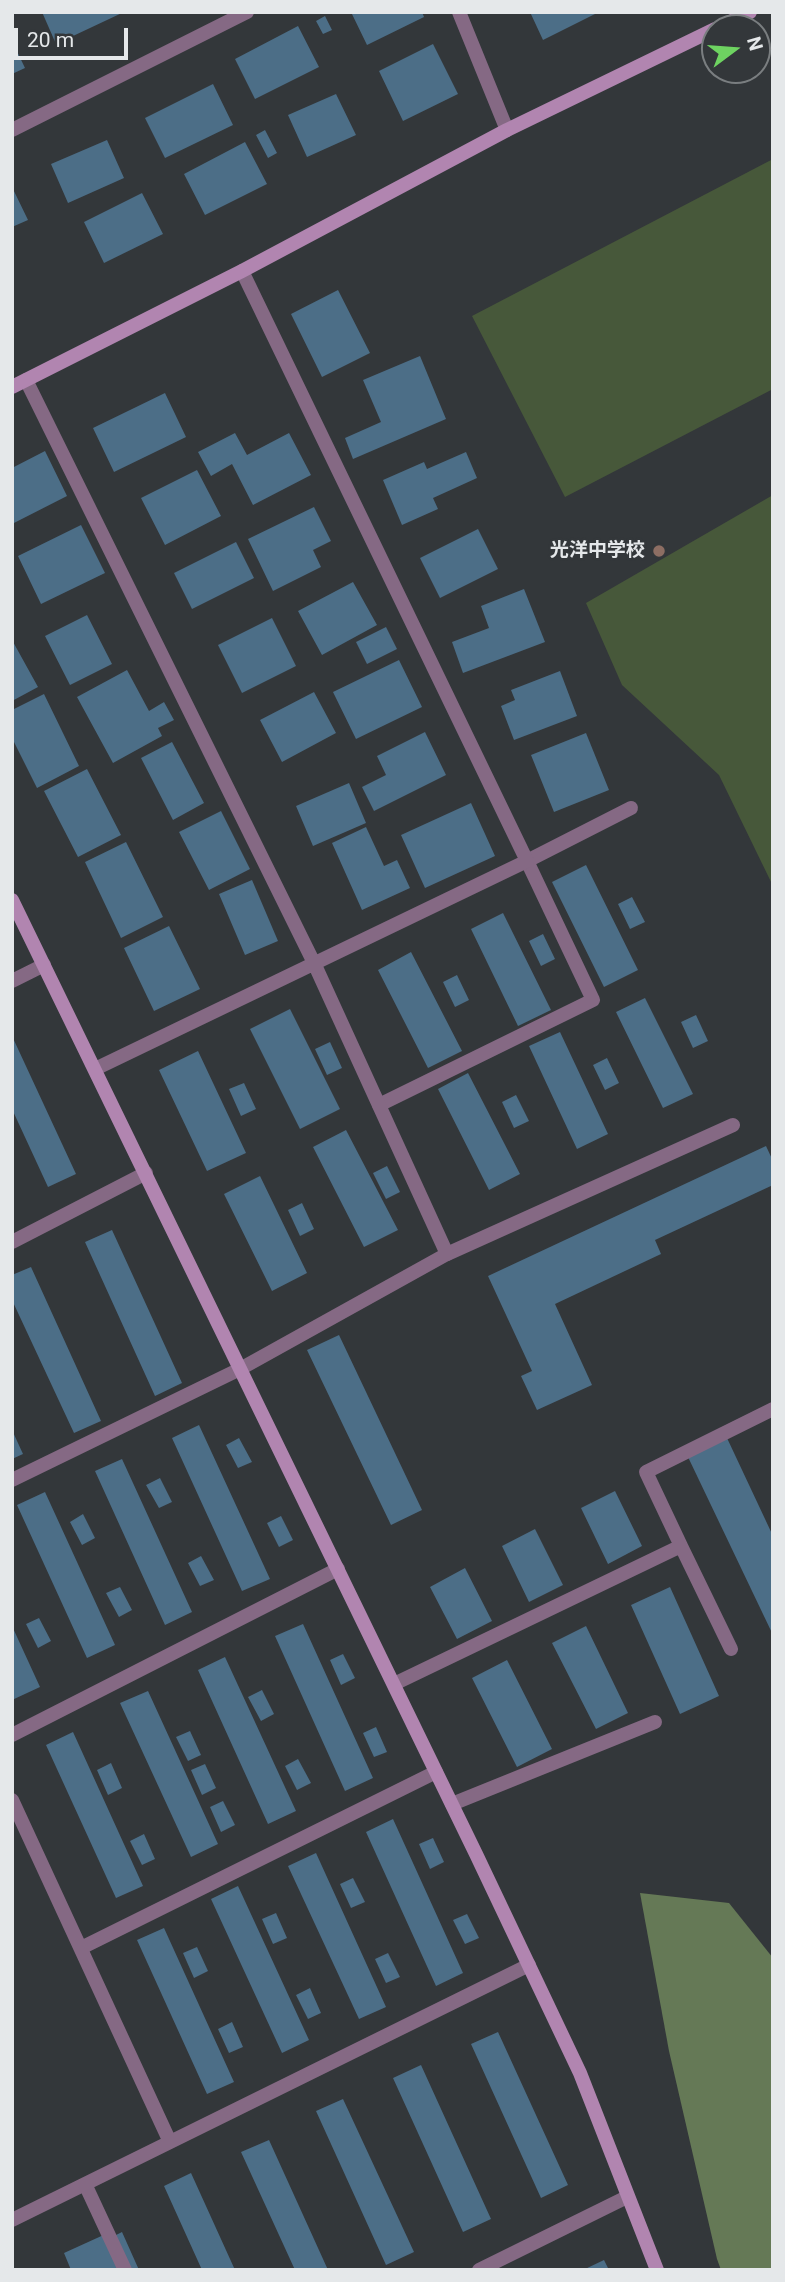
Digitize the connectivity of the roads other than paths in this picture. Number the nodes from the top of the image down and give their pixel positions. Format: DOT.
graph roads {
  1 [pos="247,12"];
  2 [pos="459,12"];
  3 [pos="701,36"];
  4 [pos="12,130"];
  5 [pos="507,130"];
  6 [pos="242,271"];
  7 [pos="19,384"];
  8 [pos="631,808"];
  9 [pos="527,861"];
  10 [pos="12,900"];
  11 [pos="314,963"];
  12 [pos="44,965"];
  13 [pos="12,981"];
  14 [pos="94,1069"];
  15 [pos="379,1105"];
  16 [pos="733,1125"];
  17 [pos="145,1173"];
  18 [pos="12,1242"];
  19 [pos="447,1254"];
  20 [pos="240,1369"];
  21 [pos="773,1409"];
  22 [pos="12,1480"];
  23 [pos="681,1546"];
  24 [pos="338,1569"];
  25 [pos="731,1649"];
  26 [pos="394,1684"];
  27 [pos="655,1722"];
  28 [pos="12,1735"];
  29 [pos="436,1772"];
  30 [pos="12,1800"];
  31 [pos="452,1804"];
  32 [pos="80,1948"];
  33 [pos="529,1965"];
  34 [pos="170,2142"];
  35 [pos="85,2184"];
  36 [pos="627,2197"];
  37 [pos="12,2220"];
  38 [pos="125,2270"];
  39 [pos="478,2270"];
  40 [pos="657,2270"];
  1 -- 4 [label="street"];
  2 -- 5 [label="street"];
  3 -- 5 [label="street"];
  5 -- 6 [label="street"];
  6 -- 7 [label="street"];
  6 -- 9 [label="street"];
  7 -- 11 [label="street"];
  8 -- 9 [label="street"];
  9 -- 11 [label="street"];
  9 -- 15 [label="street"];
  10 -- 12 [label="street"];
  11 -- 14 [label="street"];
  11 -- 15 [label="street"];
  12 -- 13 [label="street"];
  12 -- 14 [label="street"];
  14 -- 17 [label="street"];
  15 -- 19 [label="street"];
  16 -- 19 [label="street"];
  17 -- 18 [label="street"];
  17 -- 20 [label="street"];
  19 -- 20 [label="street"];
  20 -- 22 [label="street"];
  20 -- 24 [label="street"];
  21 -- 23 [label="street"];
  23 -- 25 [label="street"];
  23 -- 26 [label="street"];
  24 -- 26 [label="street"];
  24 -- 28 [label="street"];
  26 -- 29 [label="street"];
  27 -- 31 [label="street"];
  29 -- 31 [label="street"];
  29 -- 32 [label="street"];
  30 -- 32 [label="street"];
  31 -- 33 [label="street"];
  32 -- 34 [label="street"];
  33 -- 34 [label="street"];
  33 -- 36 [label="street"];
  34 -- 35 [label="street"];
  35 -- 37 [label="street"];
  35 -- 38 [label="street"];
  36 -- 39 [label="street"];
  36 -- 40 [label="street"];
}
